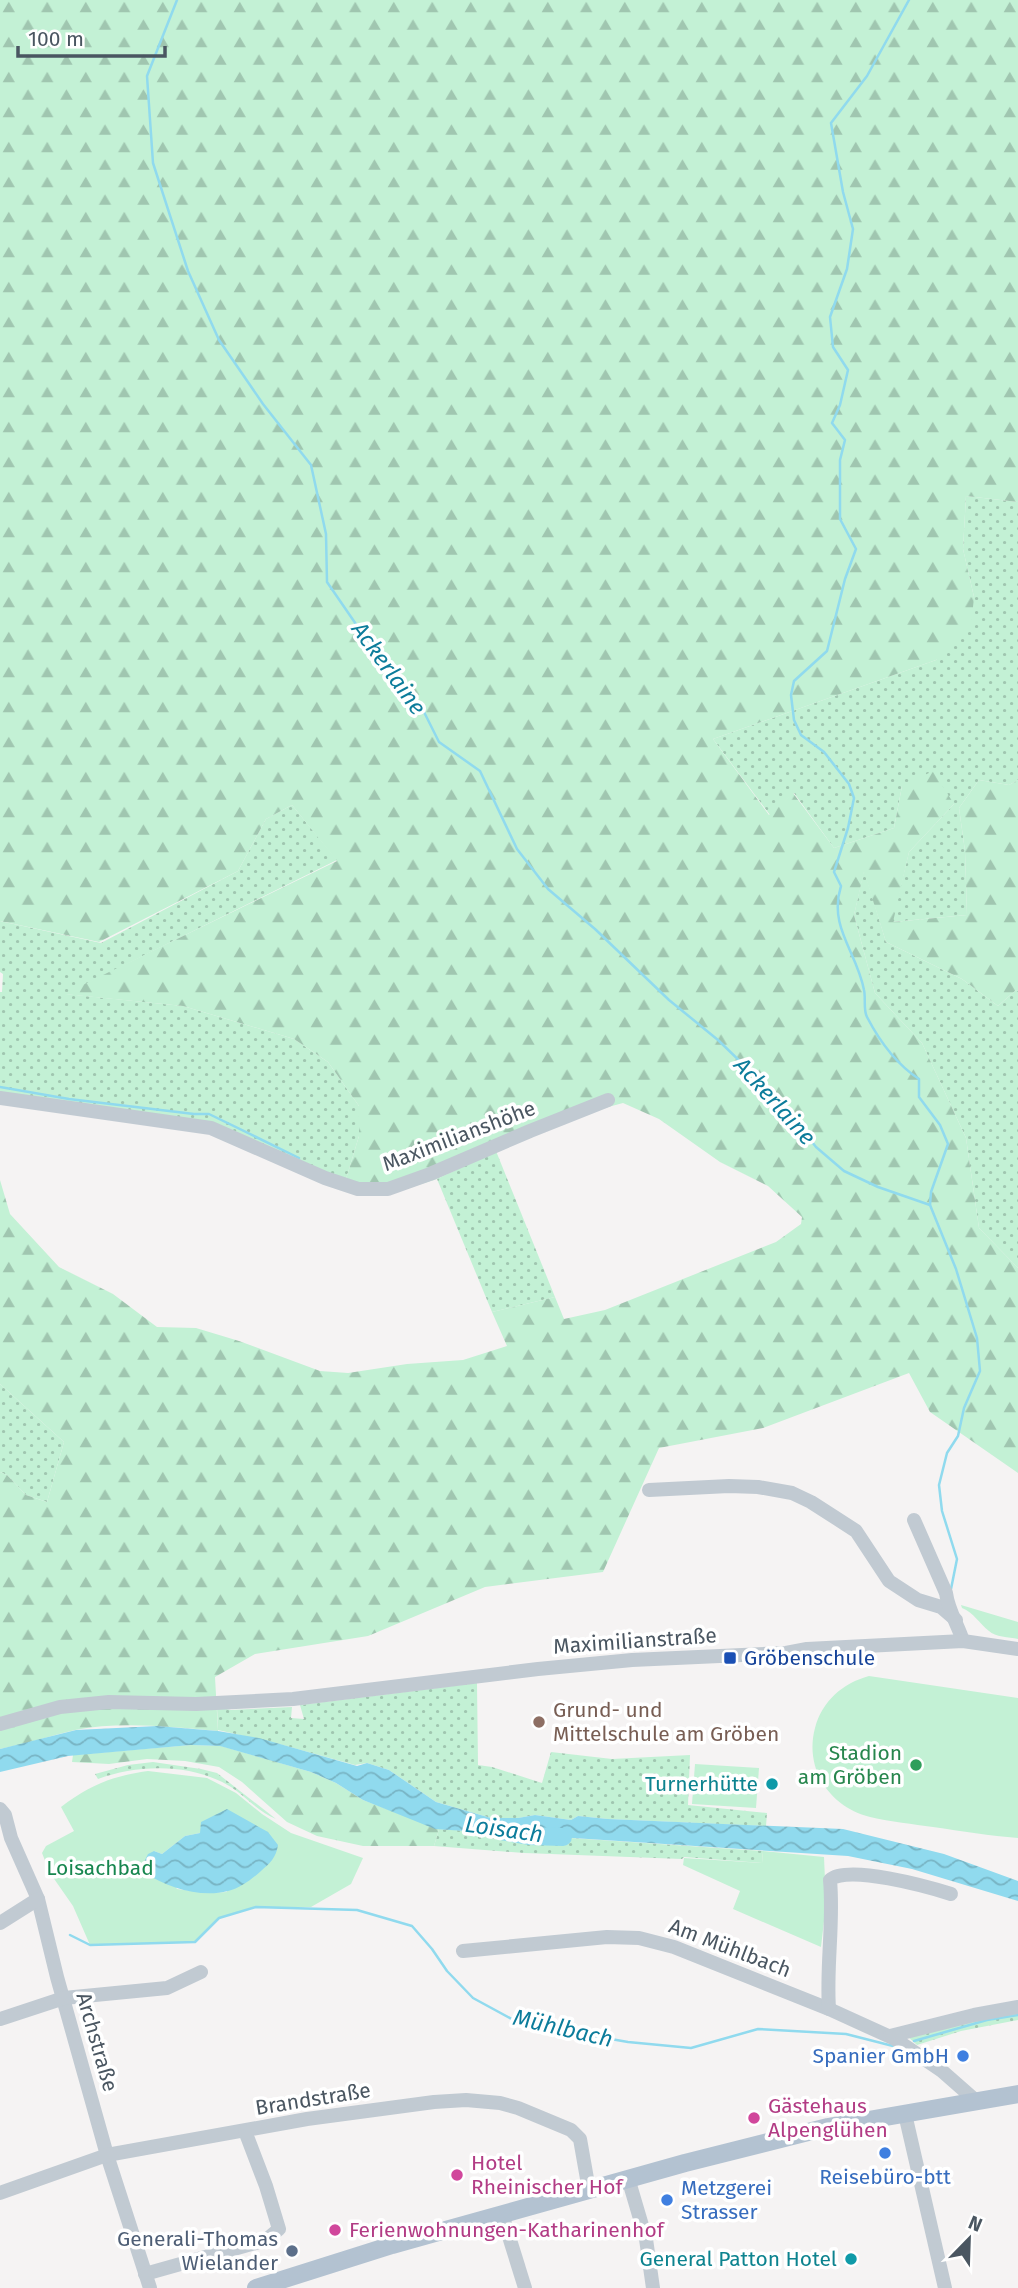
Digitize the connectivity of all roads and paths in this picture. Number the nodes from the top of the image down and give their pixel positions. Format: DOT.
graph roads {
  1 [pos="0,1098"];
  2 [pos="608,1100"];
  3 [pos="649,1490"];
  4 [pos="914,1520"];
  5 [pos="956,1620"];
  6 [pos="963,1641"];
  7 [pos="1018,1649"];
  8 [pos="0,1724"];
  9 [pos="0,1809"];
  10 [pos="951,1894"];
  11 [pos="38,1899"];
  12 [pos="0,1923"];
  13 [pos="463,1951"];
  14 [pos="201,1972"];
  15 [pos="64,1998"];
  16 [pos="1018,2007"];
  17 [pos="829,2008"];
  18 [pos="0,2019"];
  19 [pos="892,2038"];
  20 [pos="1018,2094"];
  21 [pos="975,2100"];
  22 [pos="905,2114"];
  23 [pos="245,2131"];
  24 [pos="107,2155"];
  25 [pos="628,2178"];
  26 [pos="589,2190"];
  27 [pos="0,2193"];
  28 [pos="502,2214"];
  29 [pos="148,2281"];
  30 [pos="256,2288"];
  31 [pos="524,2288"];
  32 [pos="653,2288"];
  33 [pos="945,2288"];
  1 -- 2 [label="street, Maximilianshöhe"];
  3 -- 5 [label="street"];
  4 -- 5 [label="street"];
  5 -- 6 [label="street"];
  6 -- 7 [label="street, Maximilianstraße"];
  6 -- 8 [label="street, Maximilianstraße"];
  9 -- 11 [label="street, Archstraße"];
  10 -- 17 [label="street"];
  11 -- 12 [label="street"];
  11 -- 15 [label="street, Archstraße"];
  13 -- 17 [label="street, Am Mühlbach"];
  14 -- 15 [label="street"];
  15 -- 18 [label="street"];
  15 -- 24 [label="street, Archstraße"];
  16 -- 19 [label="street"];
  17 -- 19 [label="street, Am Mühlbach"];
  19 -- 21 [label="street, Am Mühlbach"];
  20 -- 21 [label="main road"];
  21 -- 22 [label="main road"];
  22 -- 25 [label="main road"];
  22 -- 33 [label="street"];
  23 -- 24 [label="street, Brandstraße"];
  23 -- 26 [label="street, Brandstraße"];
  23 -- 29 [label="street"];
  24 -- 27 [label="street, Brandstraße"];
  24 -- 29 [label="street, Archstraße"];
  25 -- 26 [label="main road"];
  25 -- 32 [label="street"];
  26 -- 28 [label="main road"];
  28 -- 30 [label="main road"];
  28 -- 31 [label="street"];
}
